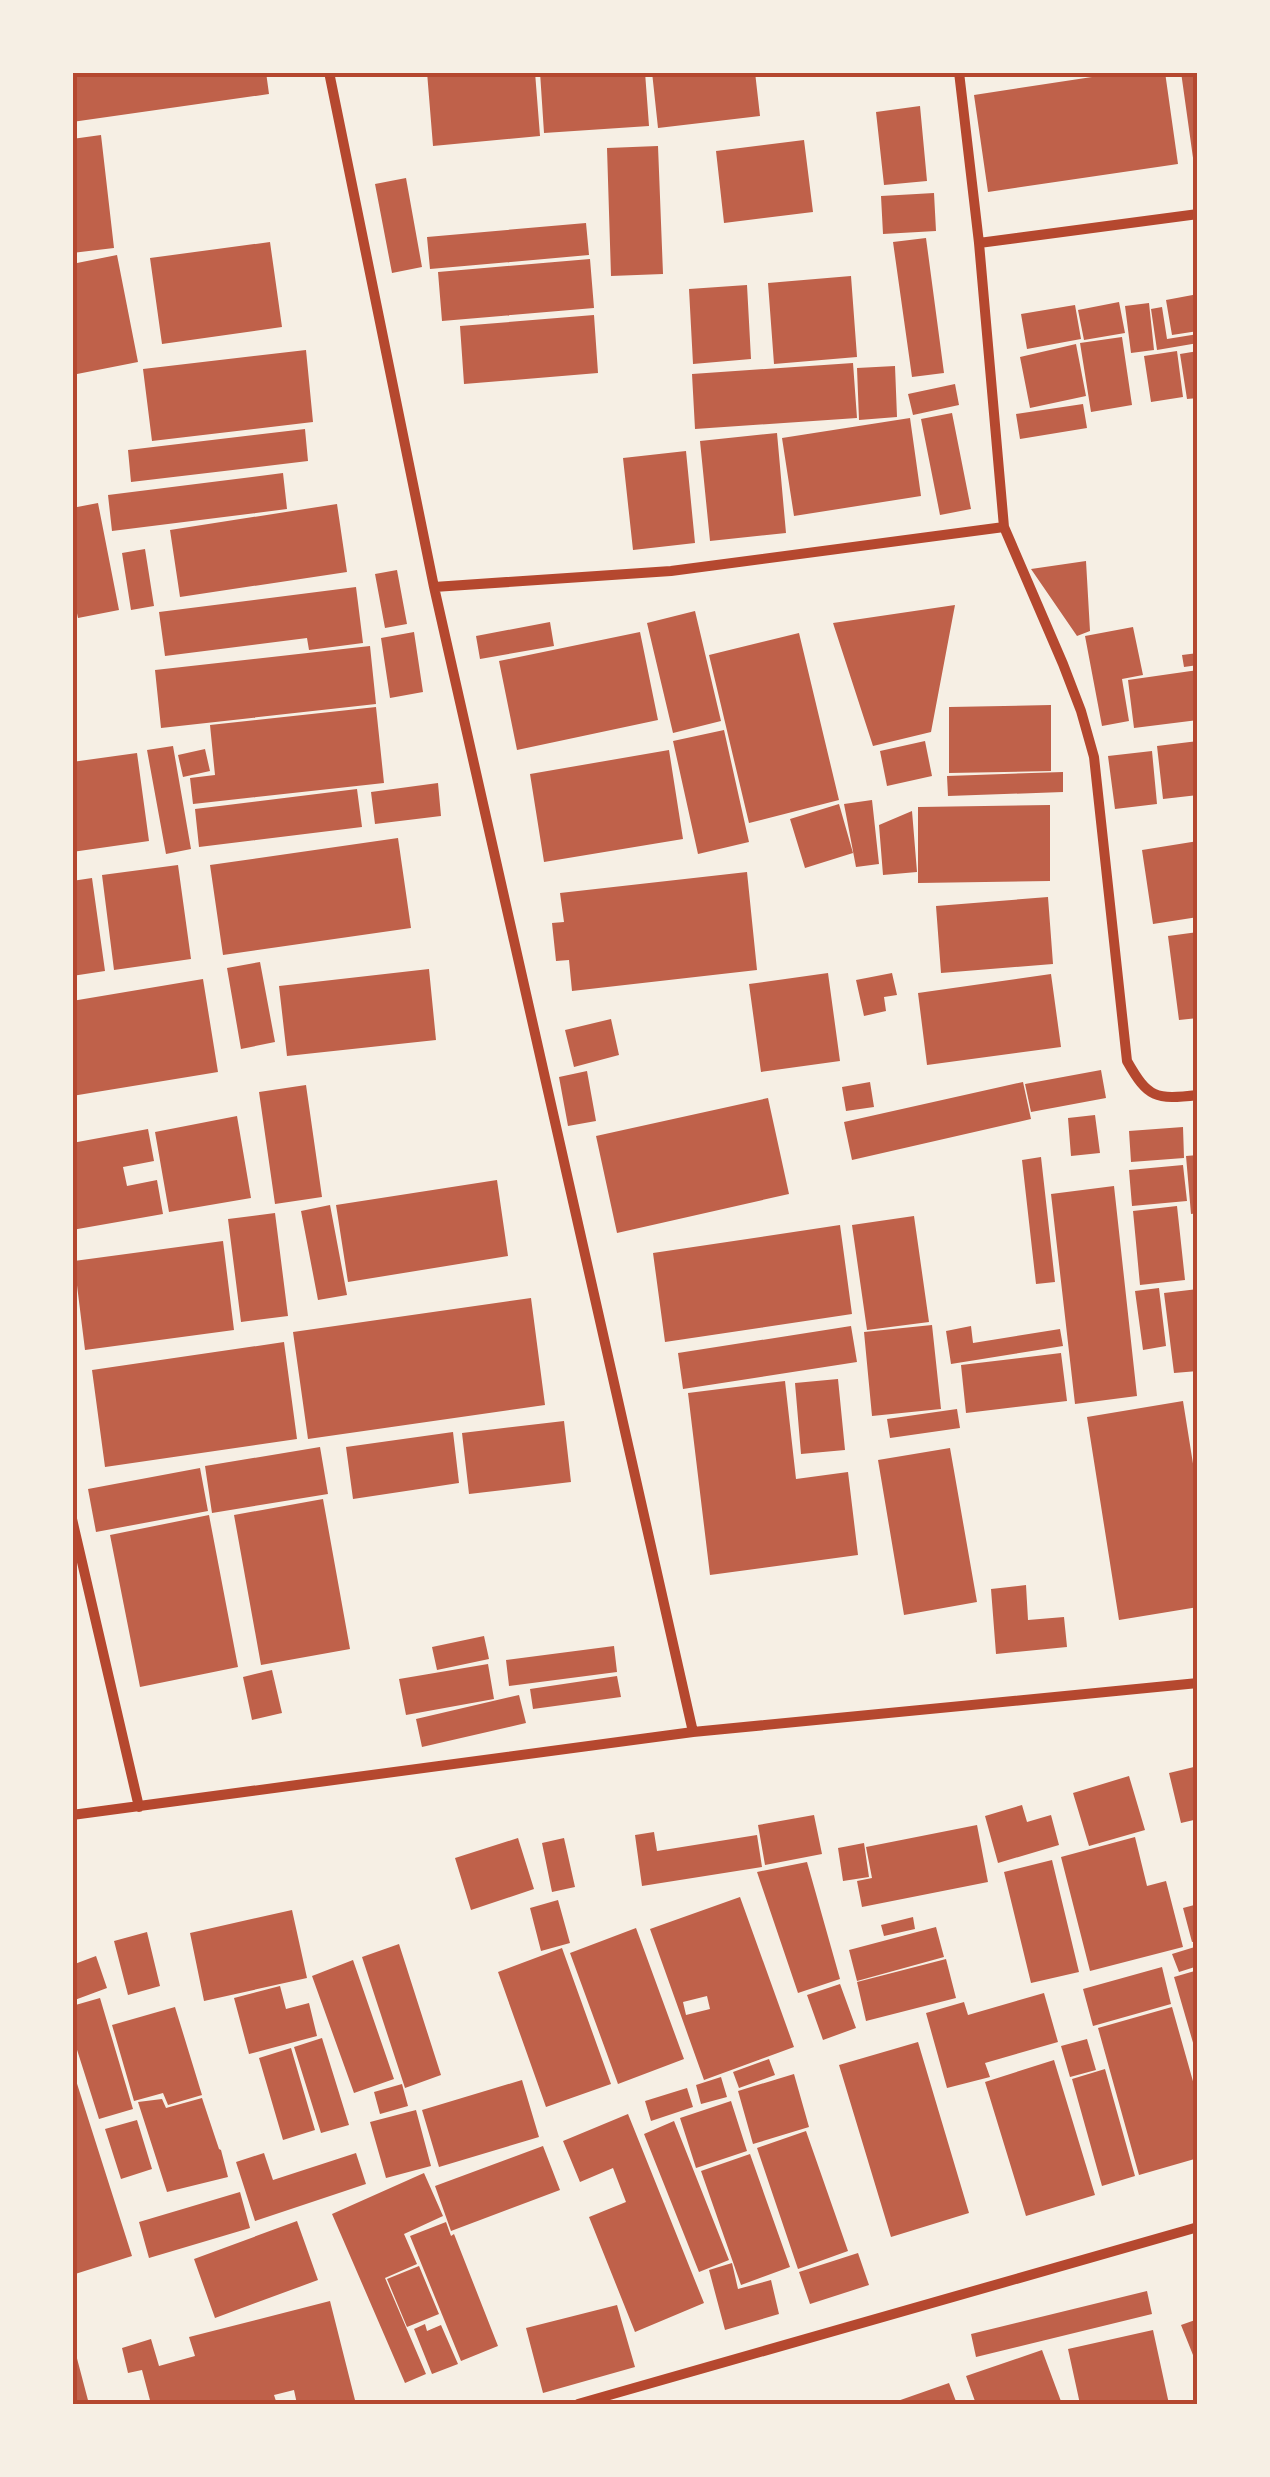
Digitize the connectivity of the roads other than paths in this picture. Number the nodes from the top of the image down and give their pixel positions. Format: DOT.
graph roads {
  1 [pos="329,72"];
  2 [pos="959,72"];
  3 [pos="1198,214"];
  4 [pos="979,243"];
  5 [pos="1004,527"];
  6 [pos="434,586"];
  7 [pos="1198,1095"];
  8 [pos="72,1520"];
  9 [pos="1198,1684"];
  10 [pos="692,1732"];
  11 [pos="140,1806"];
  12 [pos="72,1815"];
  13 [pos="1198,2227"];
  14 [pos="578,2404"];
  1 -- 6 [label="street"];
  2 -- 4 [label="street"];
  3 -- 4 [label="street"];
  4 -- 5 [label="street"];
  5 -- 6 [label="street"];
  5 -- 7 [label="street"];
  6 -- 10 [label="street"];
  8 -- 11 [label="street"];
  9 -- 10 [label="street"];
  10 -- 11 [label="street"];
  11 -- 12 [label="street"];
  13 -- 14 [label="street"];
}
